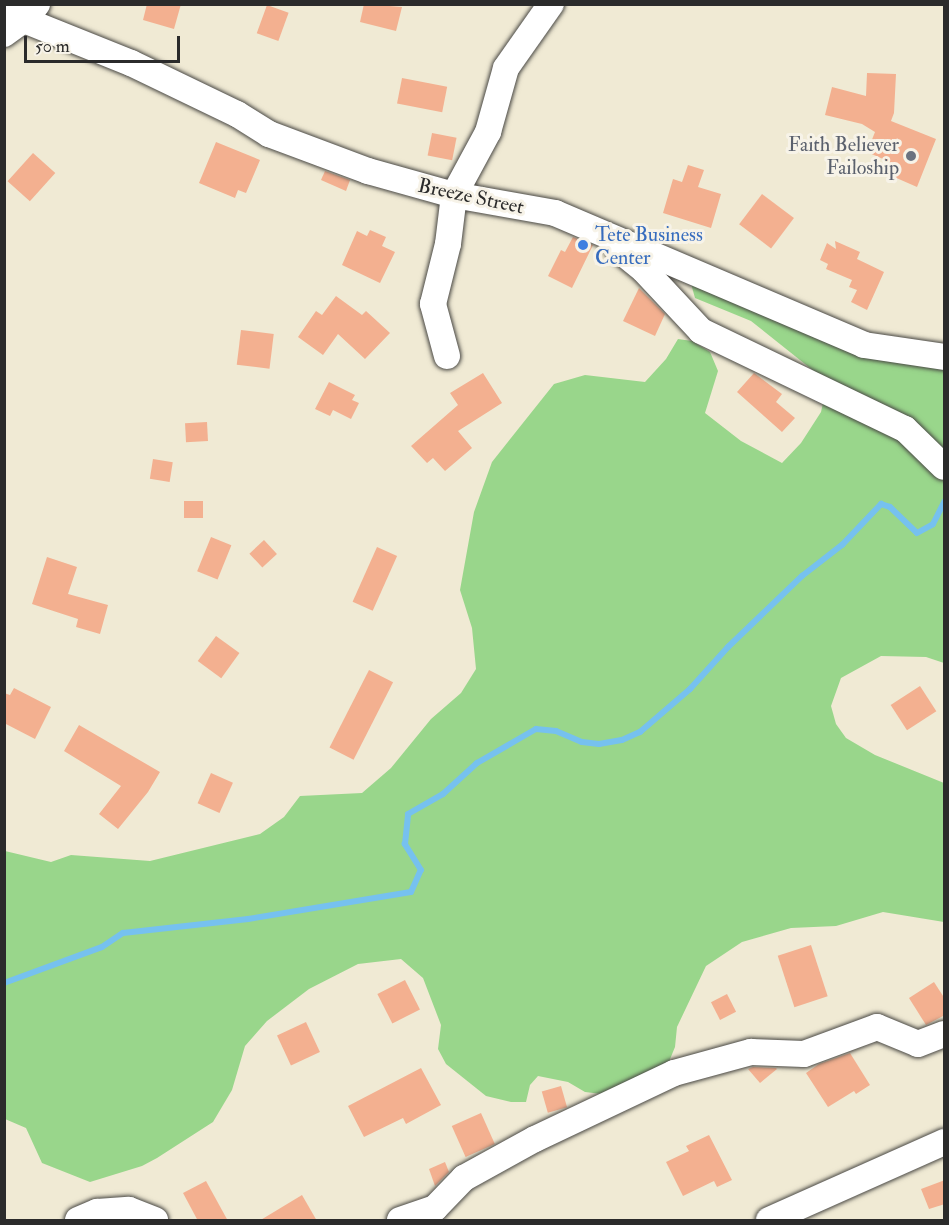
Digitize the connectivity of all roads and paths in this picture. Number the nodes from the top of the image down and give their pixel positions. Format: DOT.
graph roads {
  1 [pos="551,4"];
  2 [pos="18,17"];
  3 [pos="454,195"];
  4 [pos="591,228"];
  5 [pos="447,356"];
  6 [pos="945,357"];
  7 [pos="945,467"];
  8 [pos="945,1034"];
  9 [pos="945,1142"];
  10 [pos="78,1221"];
  11 [pos="155,1221"];
  12 [pos="400,1221"];
  13 [pos="769,1221"];
  1 -- 3 [label="street"];
  2 -- 3 [label="street, Breeze Street"];
  3 -- 4 [label="street, Breeze Street"];
  3 -- 5 [label="street"];
  4 -- 6 [label="street, Breeze Street"];
  4 -- 7 [label="street"];
  8 -- 12 [label="street"];
  9 -- 13 [label="street"];
  10 -- 11 [label="street"];
}
